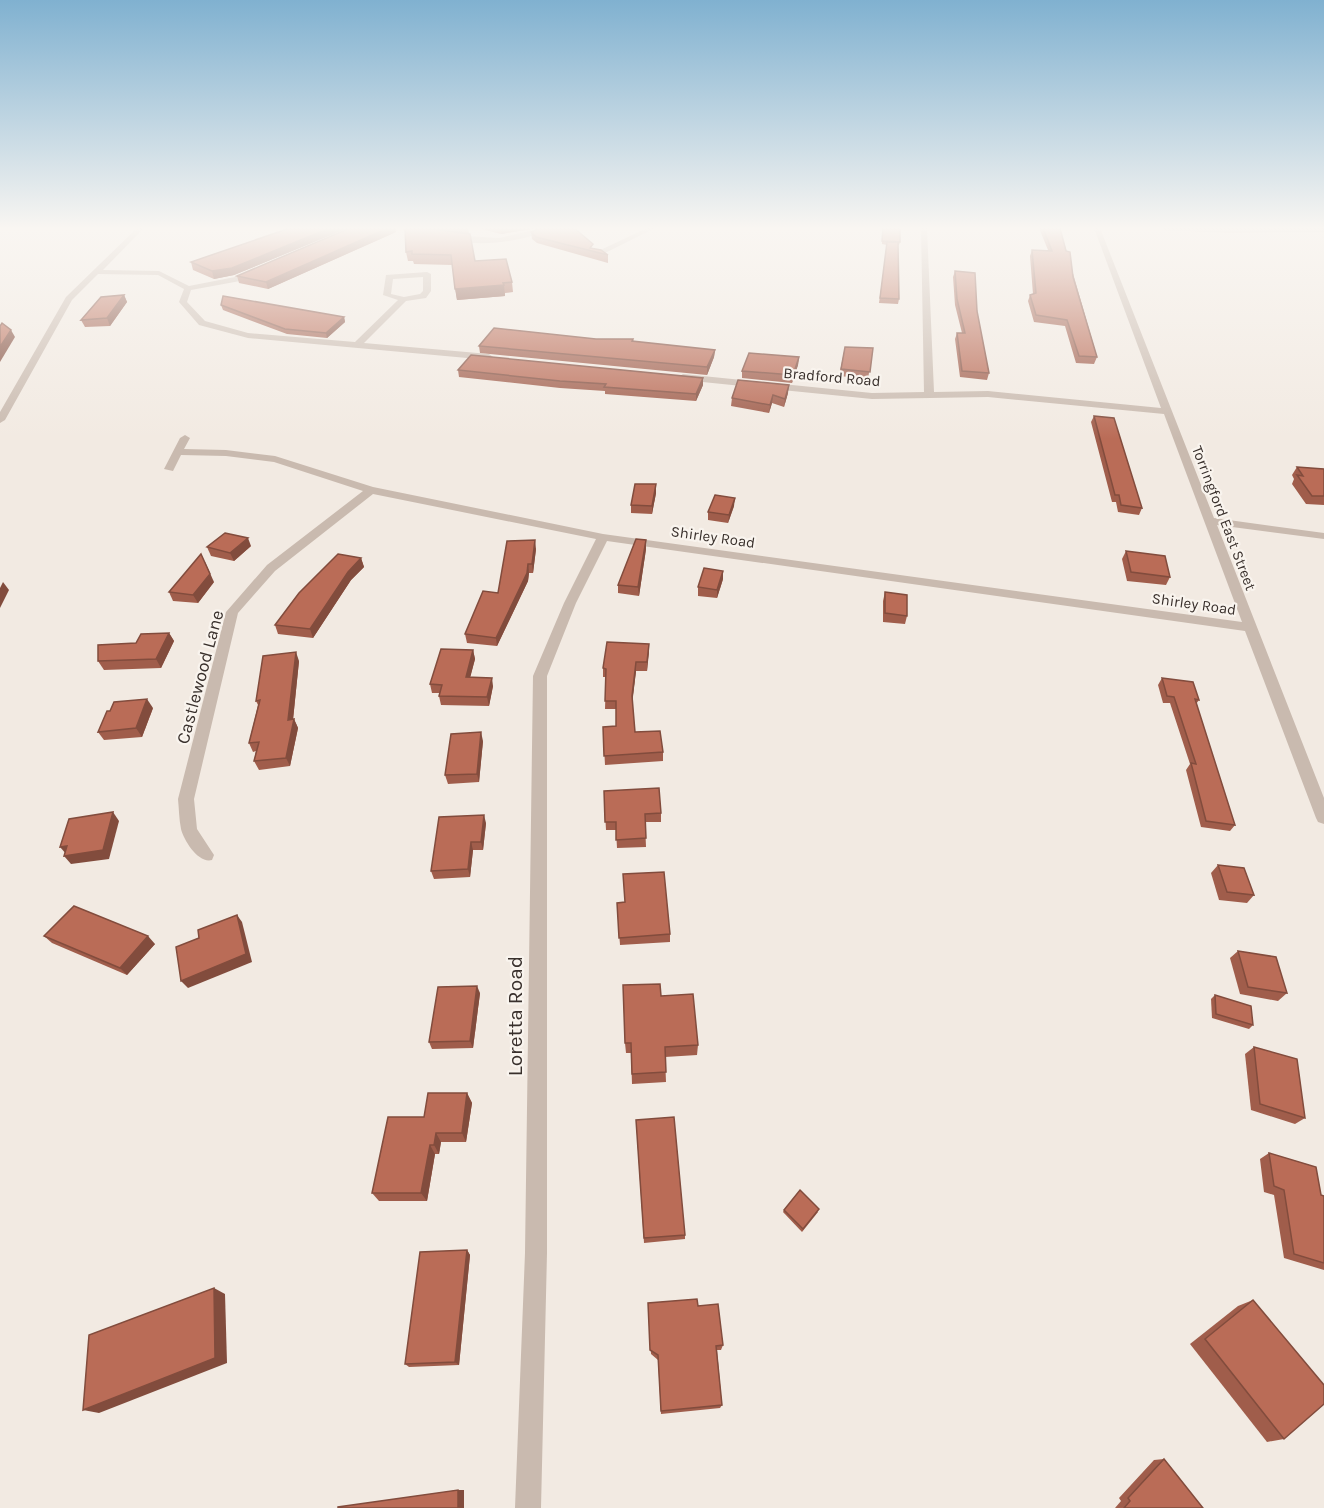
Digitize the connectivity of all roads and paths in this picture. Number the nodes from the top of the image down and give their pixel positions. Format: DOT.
graph roads {
  1 [pos="70,298"];
  2 [pos="184,298"];
  3 [pos="404,298"];
  4 [pos="927,298"];
  5 [pos="1124,298"];
  6 [pos="358,344"];
  7 [pos="498,358"];
  8 [pos="674,376"];
  9 [pos="930,394"];
  10 [pos="1167,411"];
  11 [pos="0,420"];
  12 [pos="185,438"];
  13 [pos="178,452"];
  14 [pos="169,469"];
  15 [pos="371,490"];
  16 [pos="1211,521"];
  17 [pos="1324,536"];
  18 [pos="603,537"];
  19 [pos="1249,627"];
  20 [pos="1324,818"];
  21 [pos="206,855"];
  22 [pos="528,1508"];
  1 -- 11 [label="street"];
  2 -- 6 [label="street"];
  3 -- 6 [label="street"];
  4 -- 9 [label="street"];
  5 -- 10 [label="street, Torringford East Street"];
  6 -- 7 [label="street"];
  8 -- 9 [label="street, Bradford Road"];
  9 -- 10 [label="street, Bradford Road"];
  10 -- 16 [label="street, Torringford East Street"];
  12 -- 13 [label="street"];
  13 -- 14 [label="street"];
  13 -- 15 [label="street, Shirley Road"];
  15 -- 18 [label="street, Shirley Road"];
  15 -- 21 [label="street, Castlewood Lane"];
  16 -- 17 [label="street"];
  16 -- 19 [label="street, Torringford East Street"];
  18 -- 19 [label="street, Shirley Road"];
  18 -- 22 [label="street, Loretta Road"];
  19 -- 20 [label="street, Torringford East Street"];
}
